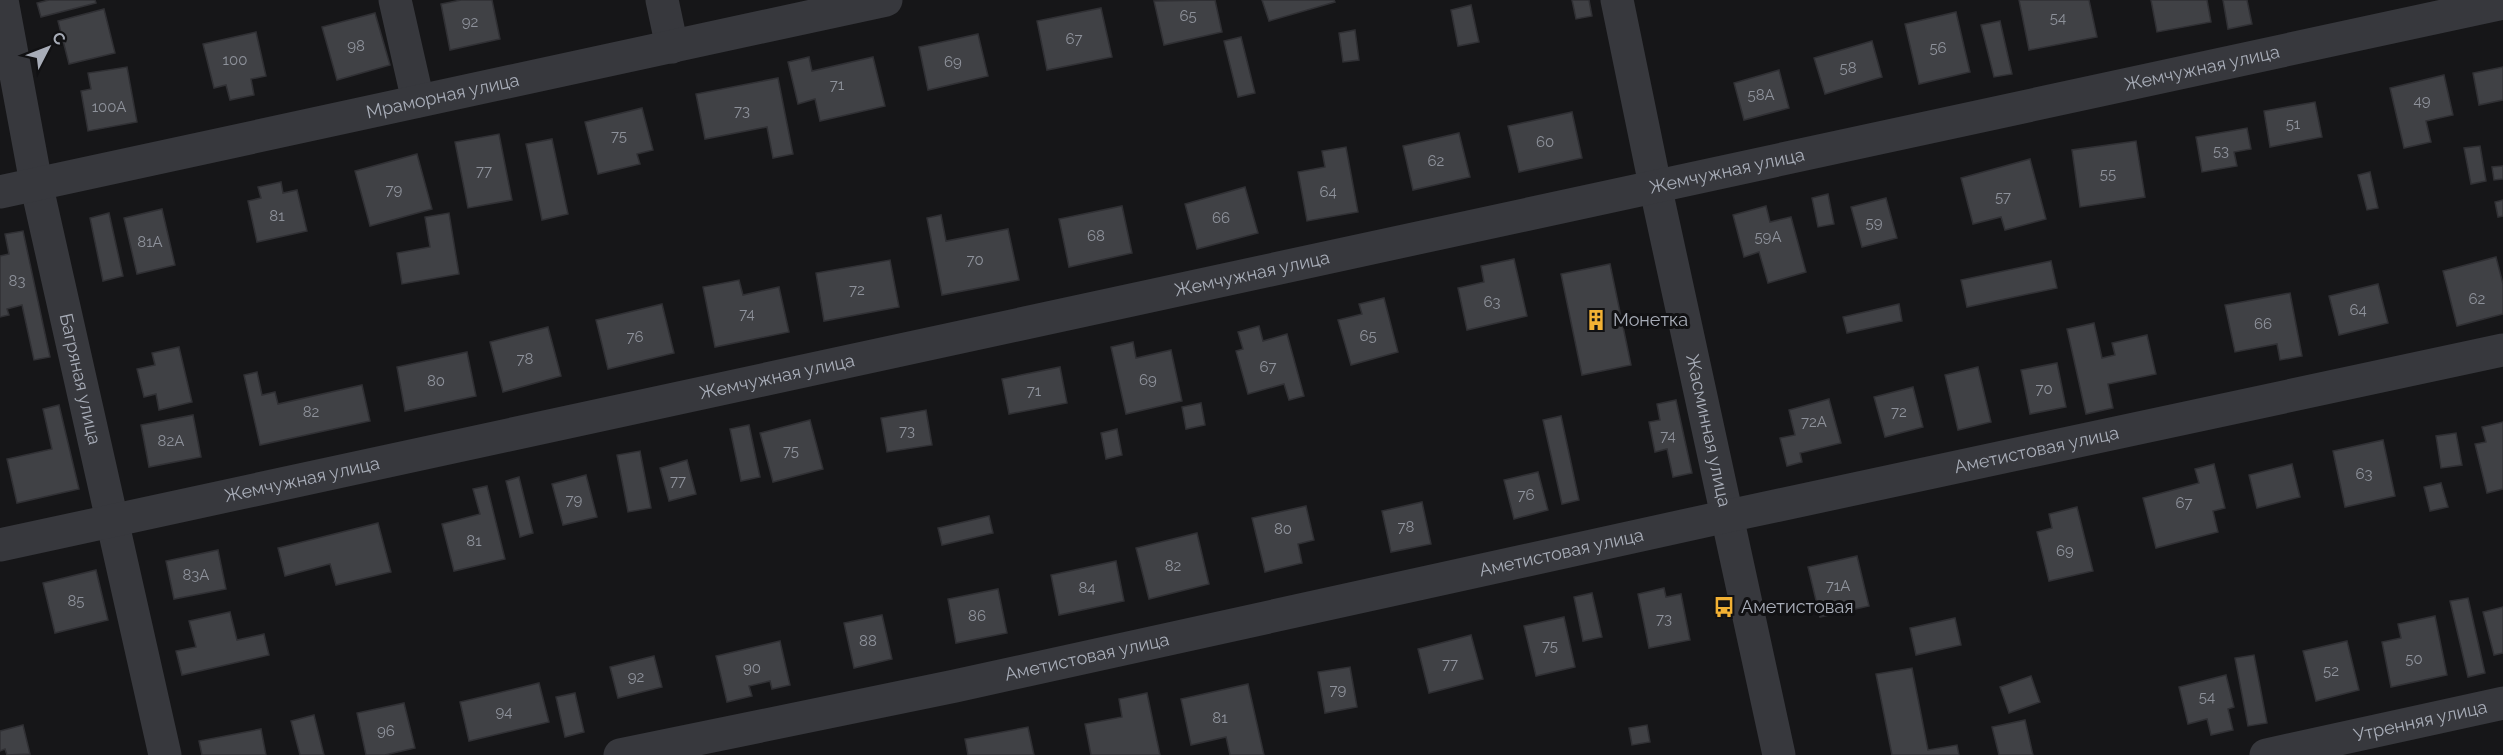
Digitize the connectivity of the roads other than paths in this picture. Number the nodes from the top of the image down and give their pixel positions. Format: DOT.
graph roads {
  1 [pos="2,0"];
  2 [pos="395,0"];
  3 [pos="662,0"];
  4 [pos="886,0"];
  5 [pos="1617,0"];
  6 [pos="2503,3"];
  7 [pos="672,47"];
  8 [pos="417,101"];
  9 [pos="36,183"];
  10 [pos="1655,185"];
  11 [pos="0,192"];
  12 [pos="2503,350"];
  13 [pos="1728,516"];
  14 [pos="110,520"];
  15 [pos="0,544"];
  16 [pos="2503,704"];
  17 [pos="165,755"];
  18 [pos="621,755"];
  19 [pos="1779,755"];
  20 [pos="2266,755"];
  1 -- 9 [label="street, Багряная улица"];
  2 -- 8 [label="street"];
  3 -- 7 [label="street"];
  4 -- 7 [label="street, Мраморная улица"];
  5 -- 10 [label="street, Жасминная улица"];
  6 -- 10 [label="street, Жемчужная улица"];
  7 -- 8 [label="street, Мраморная улица"];
  8 -- 9 [label="street, Мраморная улица"];
  9 -- 11 [label="street, Мраморная улица"];
  9 -- 14 [label="street, Багряная улица"];
  10 -- 13 [label="street, Жасминная улица"];
  10 -- 14 [label="street, Жемчужная улица"];
  12 -- 13 [label="street, Аметистовая улица"];
  13 -- 18 [label="street, Аметистовая улица"];
  13 -- 19 [label="street, Жасминная улица"];
  14 -- 15 [label="street, Жемчужная улица"];
  14 -- 17 [label="street, Багряная улица"];
  16 -- 20 [label="street, Утренняя улица"];
}
